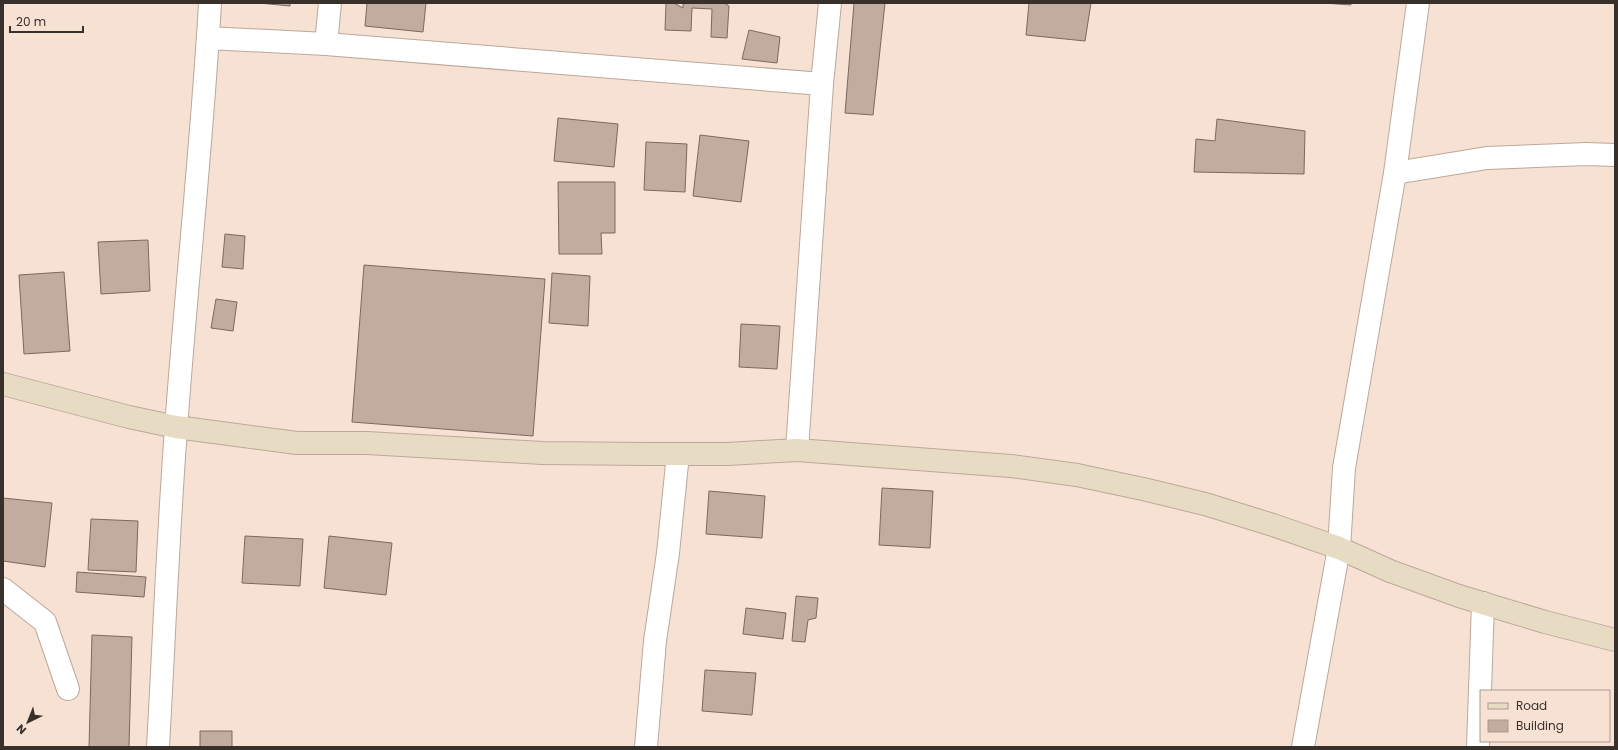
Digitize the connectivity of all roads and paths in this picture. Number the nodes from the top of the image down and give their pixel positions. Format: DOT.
graph roads {
  1 [pos="210,3"];
  2 [pos="330,3"];
  3 [pos="830,3"];
  4 [pos="1418,3"];
  5 [pos="208,38"];
  6 [pos="326,44"];
  7 [pos="822,84"];
  8 [pos="1615,155"];
  9 [pos="1395,173"];
  10 [pos="3,384"];
  11 [pos="176,427"];
  12 [pos="797,450"];
  13 [pos="678,454"];
  14 [pos="1339,548"];
  15 [pos="3,590"];
  16 [pos="1483,603"];
  17 [pos="1615,640"];
  18 [pos="68,689"];
  19 [pos="158,747"];
  20 [pos="646,747"];
  21 [pos="1303,747"];
  22 [pos="1478,747"];
  1 -- 5 [label="street"];
  2 -- 6 [label="street"];
  3 -- 7 [label="street"];
  4 -- 9 [label="street"];
  5 -- 6 [label="street"];
  5 -- 11 [label="street"];
  6 -- 7 [label="street"];
  7 -- 12 [label="street"];
  8 -- 9 [label="street"];
  9 -- 14 [label="street"];
  10 -- 11 [label="street"];
  11 -- 13 [label="street"];
  11 -- 19 [label="street"];
  12 -- 13 [label="street"];
  12 -- 14 [label="street"];
  13 -- 20 [label="street"];
  14 -- 16 [label="street"];
  14 -- 21 [label="street"];
  15 -- 18 [label="street"];
  16 -- 17 [label="street"];
  16 -- 22 [label="street"];
}
